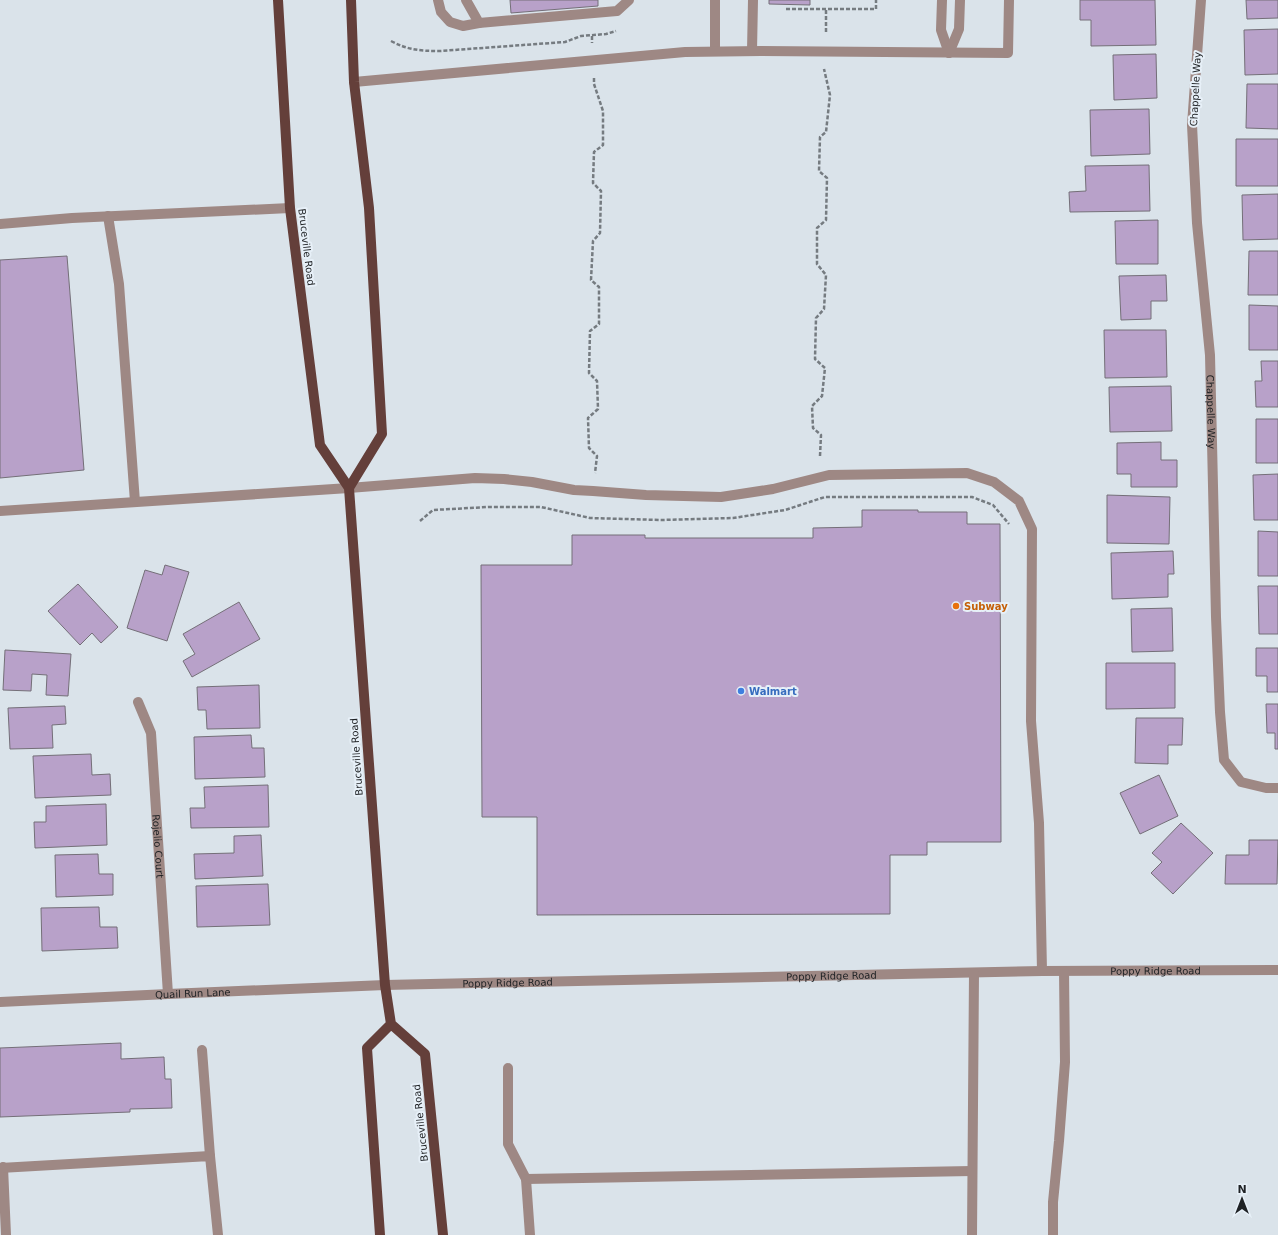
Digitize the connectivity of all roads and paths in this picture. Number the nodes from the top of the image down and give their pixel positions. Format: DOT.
graph roads {
  1 [pos="278,0"];
  2 [pos="350,0"];
  3 [pos="438,0"];
  4 [pos="466,0"];
  5 [pos="629,0"];
  6 [pos="715,0"];
  7 [pos="753,0"];
  8 [pos="876,0"];
  9 [pos="942,0"];
  10 [pos="960,0"];
  11 [pos="1009,0"];
  12 [pos="1201,0"];
  13 [pos="786,9"];
  14 [pos="826,9"];
  15 [pos="479,23"];
  16 [pos="616,31"];
  17 [pos="826,32"];
  18 [pos="592,36"];
  19 [pos="391,41"];
  20 [pos="716,51"];
  21 [pos="752,51"];
  22 [pos="949,53"];
  23 [pos="593,60"];
  24 [pos="824,69"];
  25 [pos="354,82"];
  26 [pos="290,208"];
  27 [pos="108,216"];
  28 [pos="0,224"];
  29 [pos="820,456"];
  30 [pos="595,474"];
  31 [pos="349,488"];
  32 [pos="135,502"];
  33 [pos="0,511"];
  34 [pos="138,702"];
  35 [pos="1278,788"];
  36 [pos="1278,970"];
  37 [pos="1042,971"];
  38 [pos="1064,971"];
  39 [pos="974,972"];
  40 [pos="385,985"];
  41 [pos="168,994"];
  42 [pos="0,1002"];
  43 [pos="391,1024"];
  44 [pos="202,1050"];
  45 [pos="508,1068"];
  46 [pos="210,1156"];
  47 [pos="1,1167"];
  48 [pos="972,1171"];
  49 [pos="526,1179"];
  50 [pos="6,1235"];
  51 [pos="218,1235"];
  52 [pos="380,1235"];
  53 [pos="443,1235"];
  54 [pos="530,1235"];
  55 [pos="972,1235"];
  56 [pos="1053,1235"];
  1 -- 26 [label="main road, Bruceville Road"];
  2 -- 25 [label="main road"];
  3 -- 15 [label="street"];
  4 -- 15 [label="street"];
  5 -- 15 [label="street"];
  6 -- 20 [label="street"];
  7 -- 21 [label="street"];
  8 -- 14 [label="path"];
  9 -- 22 [label="street"];
  10 -- 22 [label="street"];
  11 -- 22 [label="street"];
  12 -- 35 [label="street, Chappelle Way"];
  13 -- 14 [label="path"];
  14 -- 17 [label="path"];
  16 -- 18 [label="path"];
  18 -- 19 [label="path"];
  18 -- 23 [label="path"];
  20 -- 21 [label="street"];
  20 -- 23 [label="street"];
  21 -- 22 [label="street"];
  23 -- 25 [label="street"];
  23 -- 30 [label="path"];
  24 -- 29 [label="path"];
  25 -- 31 [label="main road"];
  26 -- 27 [label="street"];
  26 -- 31 [label="main road, Bruceville Road"];
  27 -- 28 [label="street"];
  27 -- 32 [label="street"];
  31 -- 32 [label="street"];
  31 -- 37 [label="street"];
  31 -- 40 [label="main road, Bruceville Road"];
  32 -- 33 [label="street"];
  34 -- 41 [label="street, Rojelio Court"];
  36 -- 38 [label="street, Poppy Ridge Road"];
  37 -- 38 [label="street, Poppy Ridge Road"];
  37 -- 39 [label="street, Poppy Ridge Road"];
  38 -- 56 [label="street"];
  39 -- 40 [label="street, Poppy Ridge Road"];
  39 -- 48 [label="street"];
  40 -- 41 [label="street, Quail Run Lane"];
  40 -- 43 [label="main road, Bruceville Road"];
  41 -- 42 [label="street, Quail Run Lane"];
  43 -- 52 [label="main road"];
  43 -- 53 [label="main road, Bruceville Road"];
  44 -- 46 [label="street"];
  45 -- 49 [label="street"];
  46 -- 47 [label="street"];
  46 -- 51 [label="street"];
  47 -- 50 [label="street"];
  48 -- 49 [label="street"];
  48 -- 55 [label="street"];
  49 -- 54 [label="street"];
}
